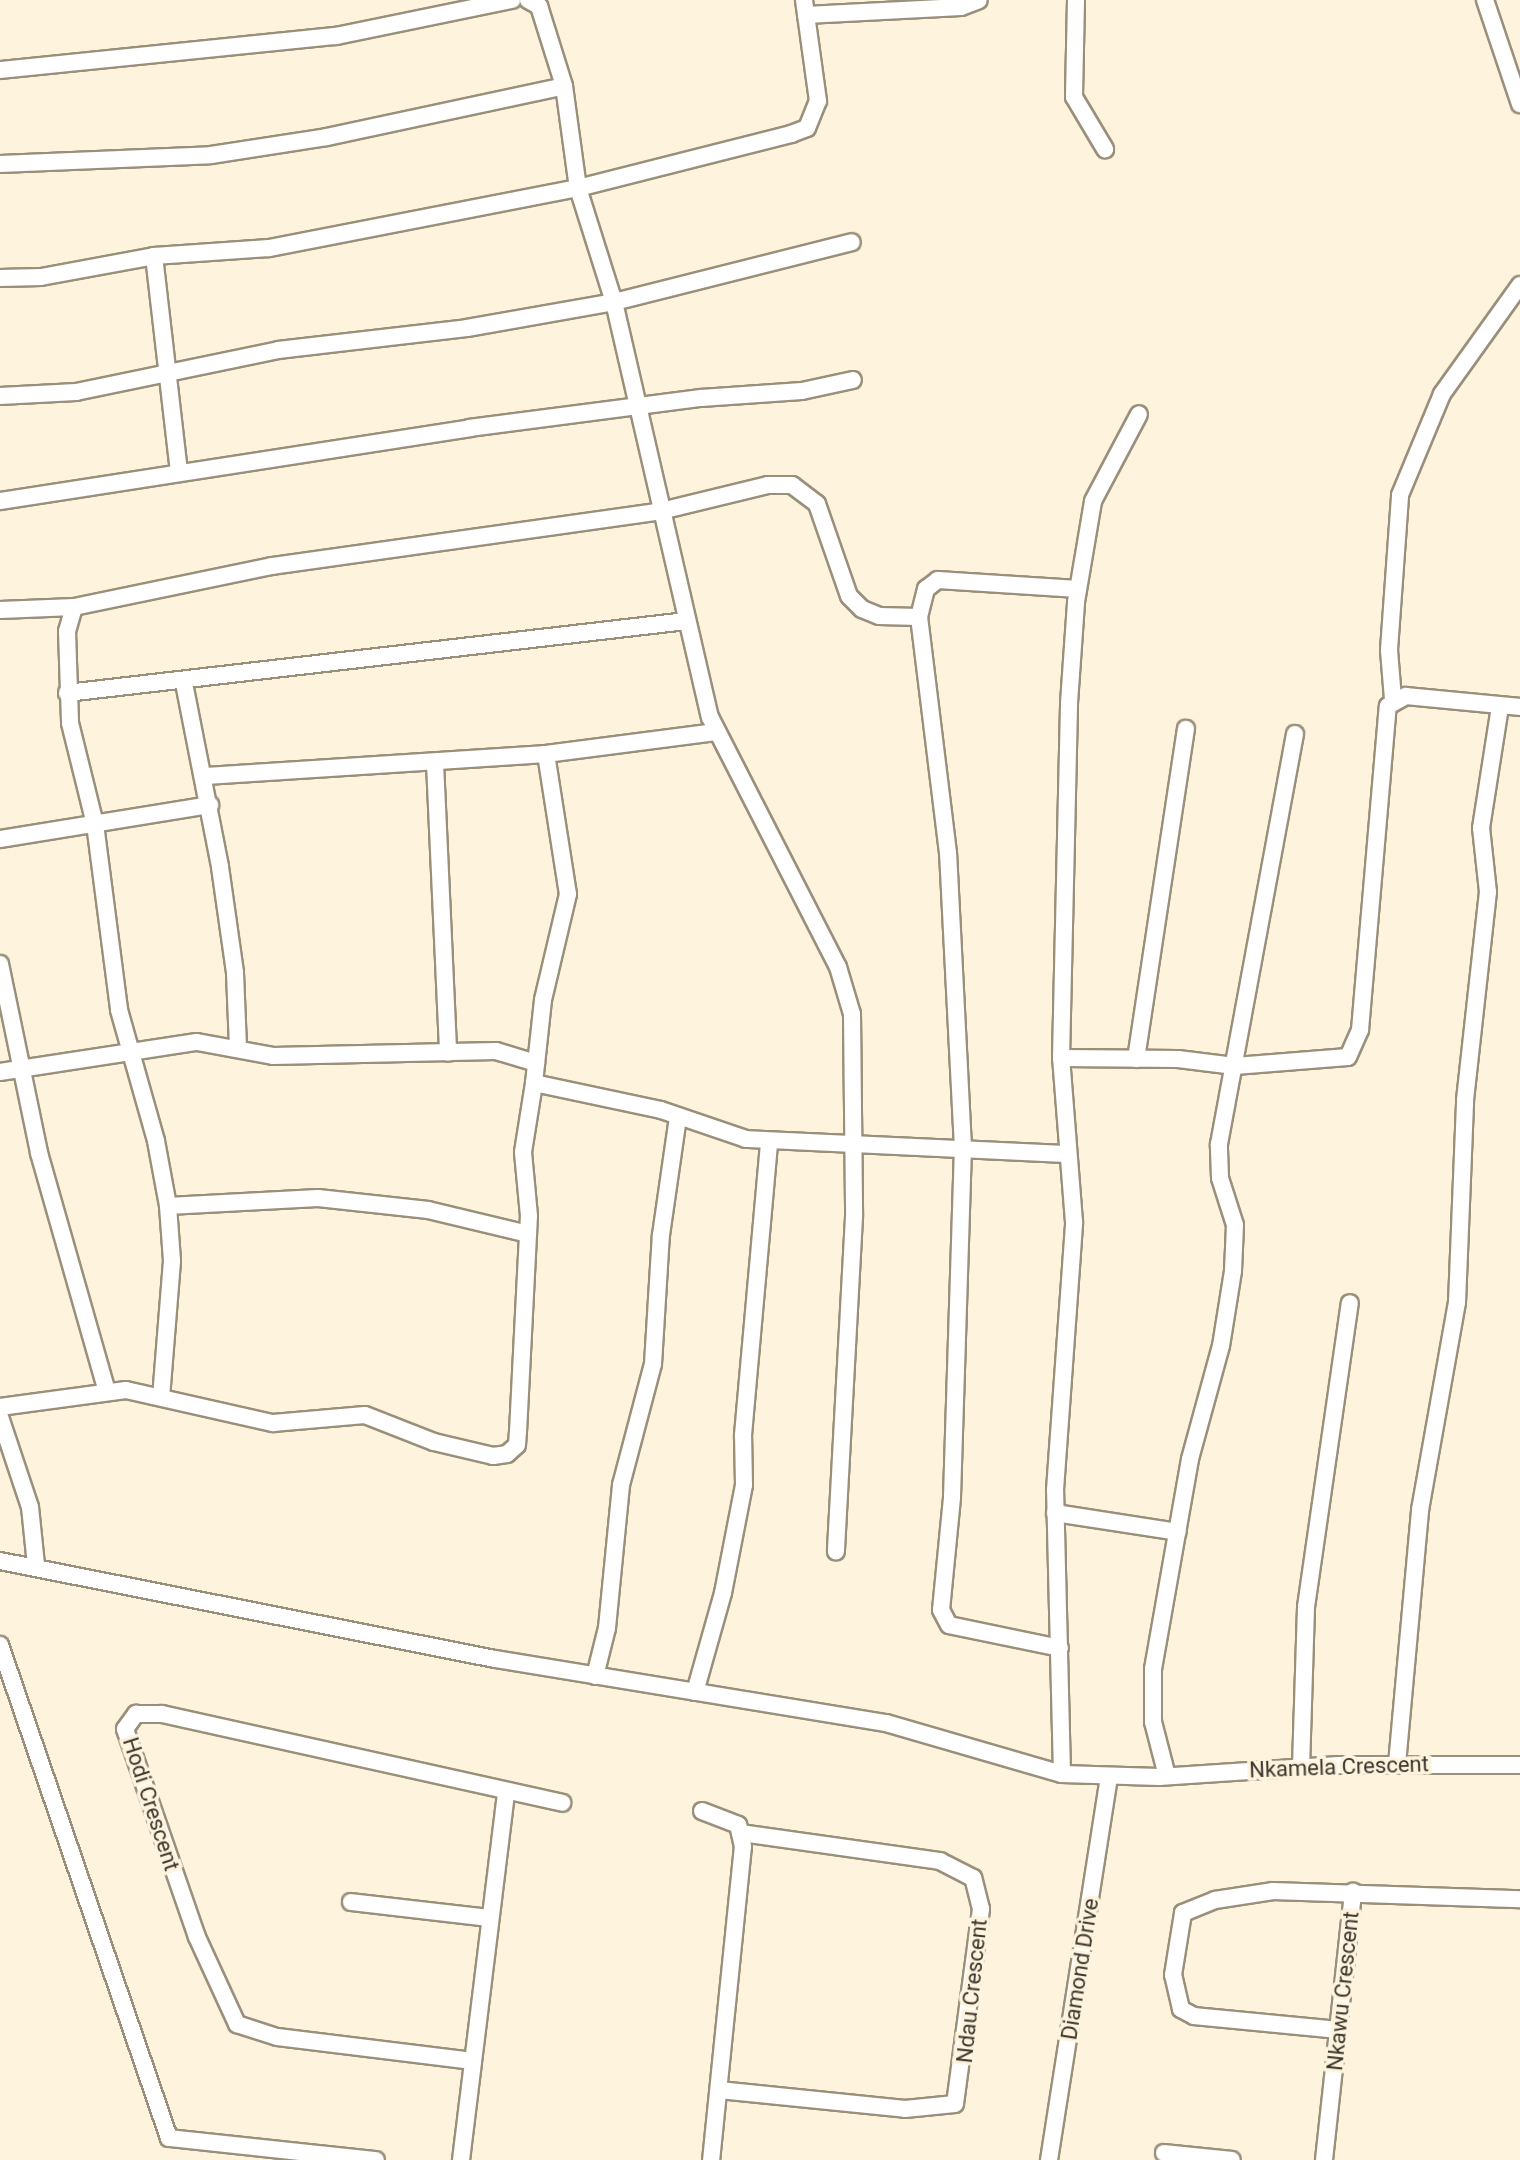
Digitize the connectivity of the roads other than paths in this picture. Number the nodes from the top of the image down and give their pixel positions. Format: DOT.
graph roads {
  1 [pos="512,0"];
  2 [pos="528,0"];
  3 [pos="979,0"];
  4 [pos="1076,0"];
  5 [pos="1485,0"];
  6 [pos="486,3"];
  7 [pos="805,7"];
  8 [pos="1515,64"];
  9 [pos="0,70"];
  10 [pos="564,86"];
  11 [pos="1520,104"];
  12 [pos="1105,149"];
  13 [pos="0,164"];
  14 [pos="578,188"];
  15 [pos="852,242"];
  16 [pos="154,256"];
  17 [pos="0,278"];
  18 [pos="1520,286"];
  19 [pos="614,302"];
  20 [pos="168,374"];
  21 [pos="853,380"];
  22 [pos="0,396"];
  23 [pos="637,408"];
  24 [pos="1139,414"];
  25 [pos="179,471"];
  26 [pos="0,501"];
  27 [pos="661,511"];
  28 [pos="1078,589"];
  29 [pos="74,607"];
  30 [pos="0,610"];
  31 [pos="919,617"];
  32 [pos="686,621"];
  33 [pos="184,683"];
  34 [pos="67,693"];
  35 [pos="1393,699"];
  36 [pos="1500,706"];
  37 [pos="1520,707"];
  38 [pos="1186,729"];
  39 [pos="716,732"];
  40 [pos="1295,734"];
  41 [pos="546,754"];
  42 [pos="435,763"];
  43 [pos="206,776"];
  44 [pos="210,805"];
  45 [pos="95,824"];
  46 [pos="0,839"];
  47 [pos="0,964"];
  48 [pos="238,1047"];
  49 [pos="129,1050"];
  50 [pos="448,1053"];
  51 [pos="1061,1058"];
  52 [pos="1136,1059"];
  53 [pos="536,1063"];
  54 [pos="1235,1066"];
  55 [pos="20,1068"];
  56 [pos="0,1072"];
  57 [pos="534,1083"];
  58 [pos="678,1117"];
  59 [pos="769,1141"];
  60 [pos="856,1146"];
  61 [pos="963,1148"];
  62 [pos="1068,1154"];
  63 [pos="168,1206"];
  64 [pos="528,1234"];
  65 [pos="1350,1303"];
  66 [pos="107,1391"];
  67 [pos="161,1397"];
  68 [pos="0,1407"];
  69 [pos="0,1417"];
  70 [pos="1055,1513"];
  71 [pos="1178,1532"];
  72 [pos="836,1552"];
  73 [pos="0,1561"];
  74 [pos="36,1565"];
  75 [pos="0,1645"];
  76 [pos="1060,1648"];
  77 [pos="595,1676"];
  78 [pos="695,1692"];
  79 [pos="1397,1764"];
  80 [pos="1520,1765"];
  81 [pos="1301,1767"];
  82 [pos="1062,1774"];
  83 [pos="1163,1776"];
  84 [pos="1109,1777"];
  85 [pos="506,1792"];
  86 [pos="562,1803"];
  87 [pos="702,1811"];
  88 [pos="741,1833"];
  89 [pos="1353,1892"];
  90 [pos="1520,1899"];
  91 [pos="351,1902"];
  92 [pos="490,1918"];
  93 [pos="1339,2030"];
  94 [pos="473,2061"];
  95 [pos="719,2090"];
  96 [pos="1164,2153"];
  97 [pos="376,2160"];
  98 [pos="461,2160"];
  99 [pos="711,2160"];
  100 [pos="1049,2160"];
  101 [pos="1232,2160"];
  102 [pos="1324,2160"];
  1 -- 6 [label="street"];
  2 -- 10 [label="street"];
  3 -- 7 [label="street"];
  4 -- 12 [label="street"];
  5 -- 8 [label="street"];
  6 -- 9 [label="street"];
  7 -- 14 [label="street"];
  8 -- 11 [label="street"];
  10 -- 13 [label="street"];
  10 -- 14 [label="street"];
  14 -- 16 [label="street"];
  14 -- 19 [label="street"];
  15 -- 19 [label="street"];
  16 -- 17 [label="street"];
  16 -- 20 [label="street"];
  18 -- 35 [label="street"];
  19 -- 20 [label="street"];
  19 -- 23 [label="street"];
  20 -- 22 [label="street"];
  20 -- 25 [label="street"];
  21 -- 23 [label="street"];
  23 -- 25 [label="street"];
  23 -- 27 [label="street"];
  24 -- 28 [label="street"];
  25 -- 26 [label="street"];
  27 -- 29 [label="street"];
  27 -- 31 [label="street"];
  27 -- 32 [label="street"];
  28 -- 31 [label="street"];
  28 -- 51 [label="street"];
  29 -- 30 [label="street"];
  29 -- 34 [label="street"];
  31 -- 61 [label="street"];
  32 -- 33 [label="street"];
  32 -- 39 [label="street"];
  33 -- 34 [label="street"];
  33 -- 43 [label="street"];
  34 -- 45 [label="street"];
  35 -- 36 [label="street"];
  35 -- 54 [label="street"];
  36 -- 37 [label="street"];
  36 -- 79 [label="street"];
  38 -- 52 [label="street"];
  39 -- 41 [label="street"];
  39 -- 60 [label="street"];
  40 -- 54 [label="street"];
  41 -- 42 [label="street"];
  41 -- 53 [label="street"];
  42 -- 43 [label="street"];
  42 -- 50 [label="street"];
  43 -- 44 [label="street"];
  44 -- 45 [label="street"];
  44 -- 48 [label="street"];
  45 -- 46 [label="street"];
  45 -- 49 [label="street"];
  47 -- 55 [label="street"];
  48 -- 49 [label="street"];
  48 -- 50 [label="street"];
  49 -- 55 [label="street"];
  49 -- 63 [label="street"];
  50 -- 53 [label="street"];
  51 -- 52 [label="street"];
  51 -- 62 [label="street"];
  52 -- 54 [label="street"];
  53 -- 57 [label="street"];
  54 -- 71 [label="street"];
  55 -- 56 [label="street"];
  55 -- 66 [label="street"];
  57 -- 58 [label="street"];
  57 -- 64 [label="street"];
  58 -- 59 [label="street"];
  58 -- 77 [label="street"];
  59 -- 60 [label="street"];
  59 -- 78 [label="street"];
  60 -- 61 [label="street"];
  60 -- 72 [label="street"];
  61 -- 62 [label="street"];
  61 -- 76 [label="street"];
  62 -- 70 [label="street"];
  63 -- 64 [label="street"];
  63 -- 67 [label="street"];
  64 -- 67 [label="street"];
  65 -- 81 [label="street"];
  66 -- 67 [label="street"];
  66 -- 68 [label="street"];
  69 -- 74 [label="street"];
  70 -- 71 [label="street"];
  70 -- 76 [label="street"];
  71 -- 83 [label="street"];
  73 -- 74 [label="street, Nkamela Crescent"];
  74 -- 77 [label="street, Nkamela Crescent"];
  75 -- 97 [label="street"];
  76 -- 82 [label="street"];
  77 -- 78 [label="street, Nkamela Crescent"];
  78 -- 82 [label="street, Nkamela Crescent"];
  79 -- 80 [label="street, Nkamela Crescent"];
  79 -- 81 [label="street, Nkamela Crescent"];
  81 -- 83 [label="street, Nkamela Crescent"];
  82 -- 84 [label="street, Nkamela Crescent"];
  83 -- 84 [label="street, Nkamela Crescent"];
  84 -- 100 [label="street, Diamond Drive"];
  85 -- 86 [label="street, Hodi Crescent"];
  85 -- 92 [label="street"];
  85 -- 94 [label="street, Hodi Crescent"];
  87 -- 88 [label="street, Ndau Crescent"];
  88 -- 95 [label="street"];
  88 -- 95 [label="street, Ndau Crescent"];
  89 -- 90 [label="street, Nkawu Crescent"];
  89 -- 93 [label="street, Nkawu Crescent"];
  89 -- 93 [label="street"];
  91 -- 92 [label="street"];
  92 -- 94 [label="street"];
  93 -- 102 [label="street, Nkawu Crescent"];
  94 -- 98 [label="street"];
  95 -- 99 [label="street"];
  96 -- 101 [label="street"];
}
